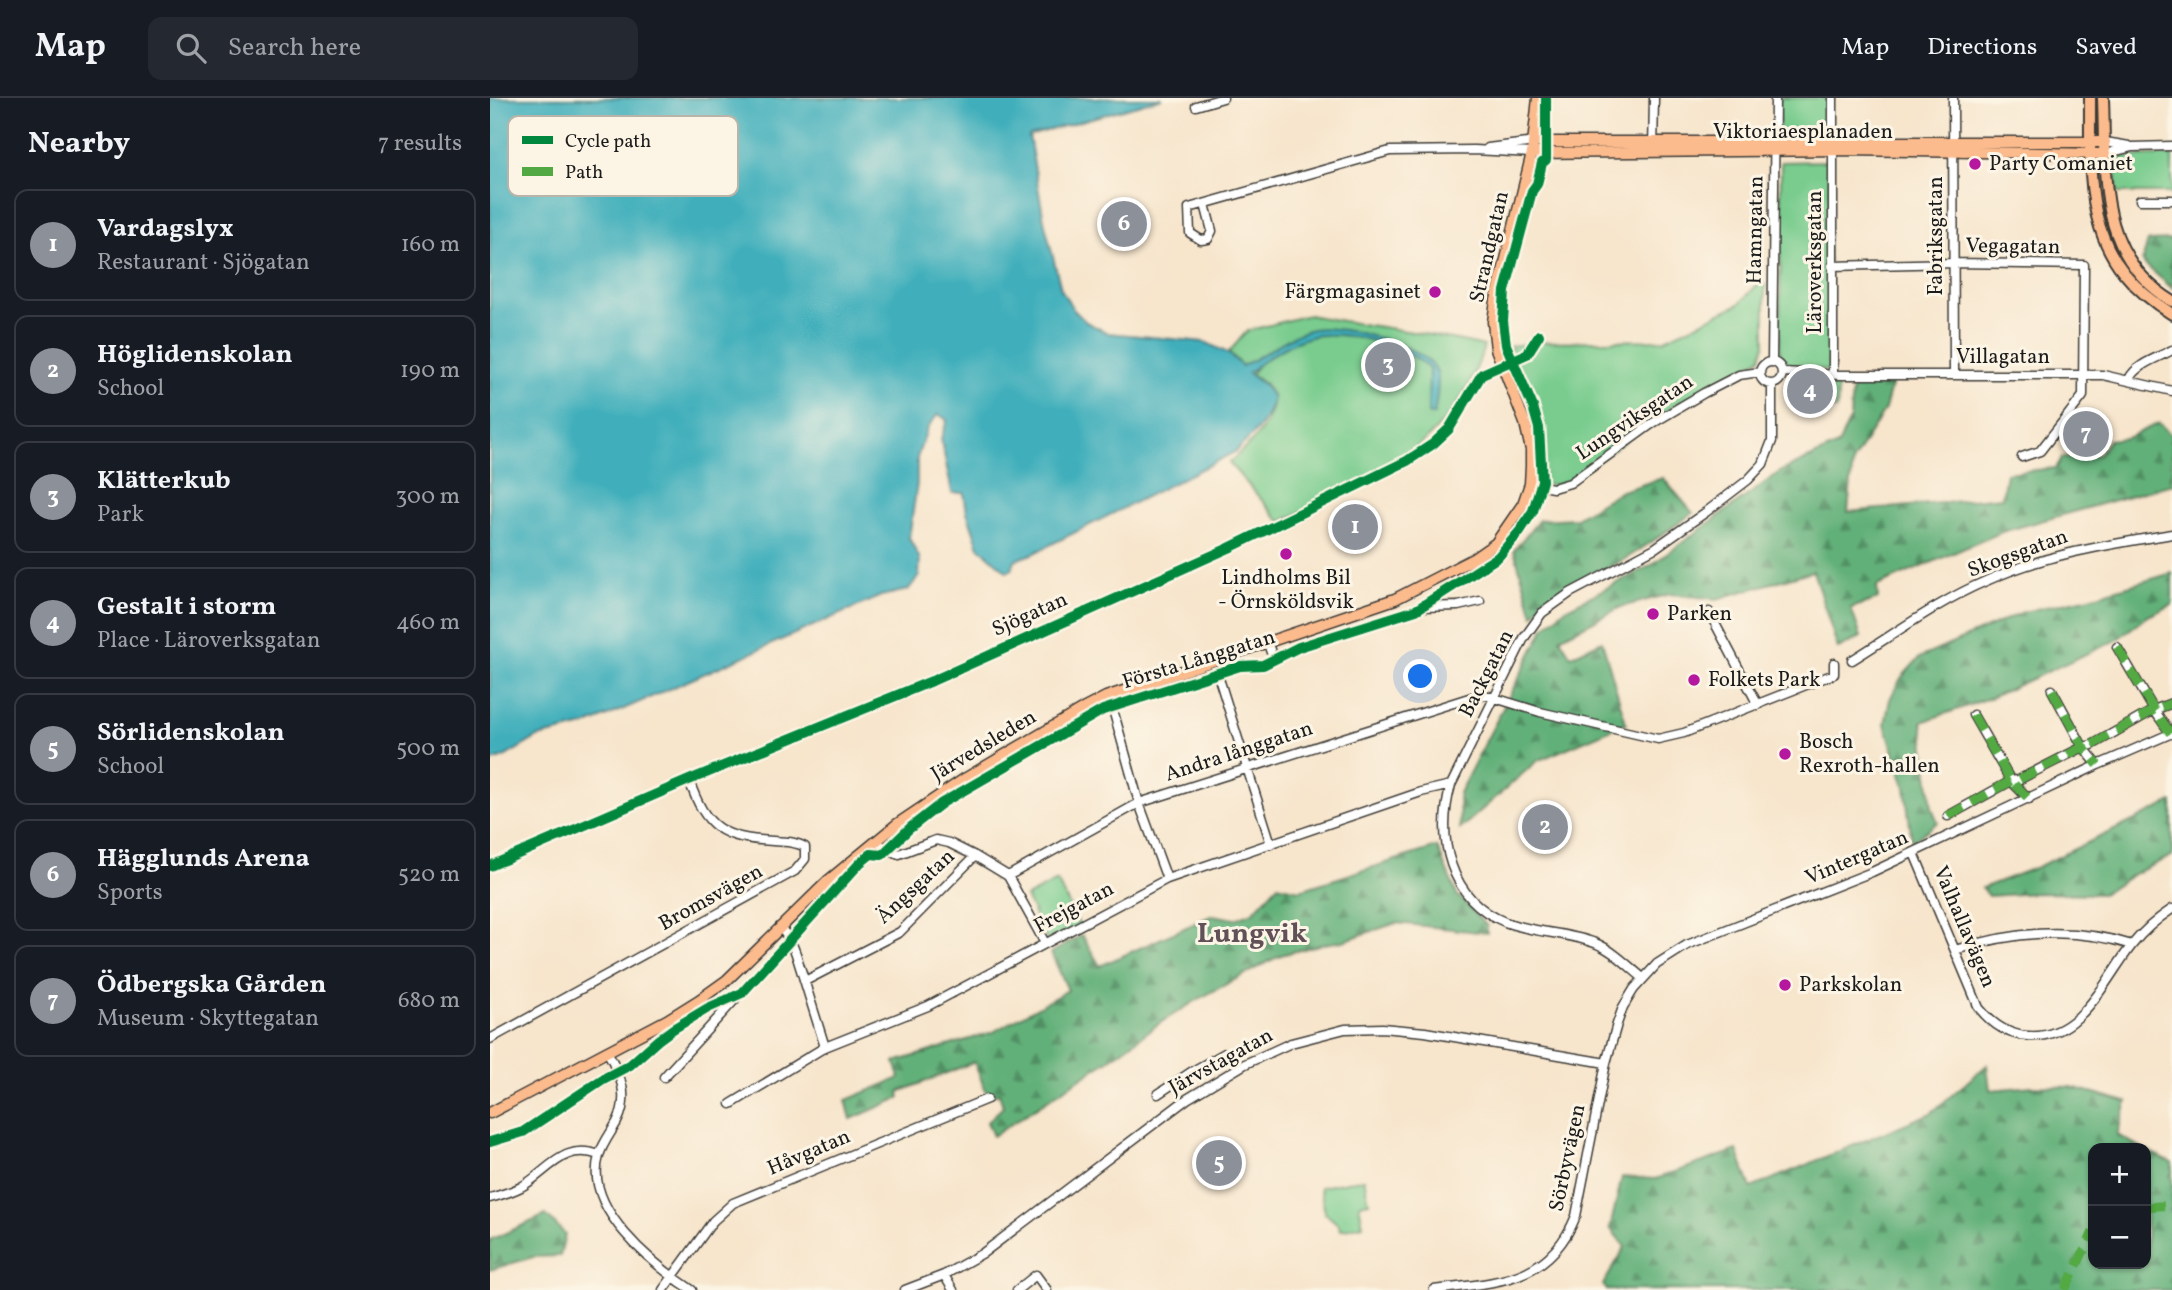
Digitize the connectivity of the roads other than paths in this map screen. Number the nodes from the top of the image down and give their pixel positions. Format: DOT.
graph roads {
  1 [pos="1223,98"];
  2 [pos="1538,98"];
  3 [pos="1654,98"];
  4 [pos="1775,98"];
  5 [pos="1833,98"];
  6 [pos="1953,98"];
  7 [pos="2090,98"];
  8 [pos="2103,98"];
  9 [pos="1196,106"];
  10 [pos="1833,146"];
  11 [pos="1954,146"];
  12 [pos="2172,146"];
  13 [pos="1534,147"];
  14 [pos="1653,147"];
  15 [pos="1774,147"];
  16 [pos="2090,147"];
  17 [pos="2105,148"];
  18 [pos="2140,200"];
  19 [pos="2172,200"];
  20 [pos="1205,204"];
  21 [pos="1954,263"];
  22 [pos="1832,266"];
  23 [pos="2172,301"];
  24 [pos="2172,314"];
  25 [pos="1539,335"];
  26 [pos="2172,350"];
  27 [pos="1772,362"];
  28 [pos="1500,364"];
  29 [pos="1760,372"];
  30 [pos="1782,372"];
  31 [pos="1833,375"];
  32 [pos="1954,375"];
  33 [pos="2084,375"];
  34 [pos="2129,379"];
  35 [pos="1772,384"];
  36 [pos="2172,391"];
  37 [pos="2022,457"];
  38 [pos="1530,484"];
  39 [pos="2172,534"];
  40 [pos="1480,601"];
  41 [pos="1709,612"];
  42 [pos="1268,644"];
  43 [pos="2118,648"];
  44 [pos="1852,660"];
  45 [pos="1274,661"];
  46 [pos="1834,663"];
  47 [pos="1217,672"];
  48 [pos="2052,690"];
  49 [pos="1494,699"];
  50 [pos="2172,703"];
  51 [pos="1758,705"];
  52 [pos="2154,710"];
  53 [pos="1973,715"];
  54 [pos="2171,733"];
  55 [pos="2083,747"];
  56 [pos="2098,765"];
  57 [pos="1246,769"];
  58 [pos="689,780"];
  59 [pos="2011,781"];
  60 [pos="1451,785"];
  61 [pos="2029,799"];
  62 [pos="1139,803"];
  63 [pos="1948,816"];
  64 [pos="877,841"];
  65 [pos="1270,845"];
  66 [pos="1914,853"];
  67 [pos="975,856"];
  68 [pos="490,866"];
  69 [pos="852,872"];
  70 [pos="1008,877"];
  71 [pos="1167,879"];
  72 [pos="2172,909"];
  73 [pos="780,927"];
  74 [pos="791,941"];
  75 [pos="1045,943"];
  76 [pos="2132,945"];
  77 [pos="1955,950"];
  78 [pos="1643,978"];
  79 [pos="805,981"];
  80 [pos="490,1040"];
  81 [pos="825,1047"];
  82 [pos="607,1051"];
  83 [pos="1225,1053"];
  84 [pos="1606,1063"];
  85 [pos="664,1077"];
  86 [pos="1158,1094"];
  87 [pos="988,1099"];
  88 [pos="731,1104"];
  89 [pos="490,1113"];
  90 [pos="599,1155"];
  91 [pos="490,1198"];
  92 [pos="944,1275"];
  93 [pos="672,1277"];
  94 [pos="663,1290"];
  95 [pos="692,1290"];
  96 [pos="905,1290"];
  97 [pos="953,1290"];
  98 [pos="1017,1290"];
  99 [pos="1048,1290"];
  100 [pos="1434,1290"];
  1 -- 9 [label="street"];
  2 -- 13 [label="main road, Strandgatan"];
  3 -- 14 [label="street"];
  4 -- 15 [label="street, Hamngatan"];
  5 -- 10 [label="street, Läroverksgatan"];
  6 -- 11 [label="street, Fabriksgatan"];
  7 -- 16 [label="highway"];
  8 -- 17 [label="highway"];
  10 -- 11 [label="main road, Viktoriaesplanaden"];
  10 -- 15 [label="main road, Viktoriaesplanaden"];
  10 -- 22 [label="street, Läroverksgatan"];
  11 -- 16 [label="main road, Viktoriaesplanaden"];
  11 -- 21 [label="street, Fabriksgatan"];
  12 -- 17 [label="street, Viktoriaesplanaden"];
  13 -- 14 [label="main road, Viktoriaesplanaden"];
  13 -- 20 [label="street, Viktoriaesplanaden"];
  13 -- 28 [label="main road, Strandgatan"];
  14 -- 15 [label="main road, Viktoriaesplanaden"];
  15 -- 27 [label="street, Hamngatan"];
  16 -- 17 [label="main road, Viktoriaesplanaden"];
  16 -- 24 [label="highway"];
  17 -- 23 [label="highway"];
  18 -- 19 [label="street"];
  21 -- 22 [label="street, Vegagatan"];
  21 -- 32 [label="street, Fabriksgatan"];
  21 -- 33 [label="street, Vegagatan"];
  22 -- 31 [label="street, Läroverksgatan"];
  25 -- 28 [label="street, Sjögatan"];
  26 -- 34 [label="street"];
  27 -- 29 [label="street"];
  27 -- 30 [label="street"];
  28 -- 38 [label="main road, Strandgatan"];
  28 -- 58 [label="street, Sjögatan"];
  29 -- 35 [label="street"];
  29 -- 38 [label="street, Lungviksgatan"];
  30 -- 31 [label="street"];
  30 -- 35 [label="street"];
  31 -- 32 [label="street, Villagatan"];
  32 -- 33 [label="street, Villagatan"];
  33 -- 34 [label="street, Villagatan"];
  33 -- 37 [label="street"];
  34 -- 36 [label="street, Villagatan"];
  35 -- 49 [label="street, Backgatan"];
  38 -- 42 [label="main road, Järvedsleden"];
  39 -- 44 [label="street, Skogsgatan"];
  40 -- 45 [label="street, Första Långgatan"];
  41 -- 51 [label="street"];
  42 -- 45 [label="street"];
  42 -- 64 [label="main road, Järvedsleden"];
  43 -- 52 [label="street"];
  45 -- 47 [label="street, Första Långgatan"];
  46 -- 51 [label="street, Andra långgatan"];
  47 -- 57 [label="street"];
  47 -- 62 [label="street, Första Långgatan"];
  48 -- 55 [label="street"];
  49 -- 51 [label="street, Andra långgatan"];
  49 -- 57 [label="street, Andra långgatan"];
  49 -- 60 [label="street, Backgatan"];
  50 -- 52 [label="street"];
  52 -- 54 [label="street"];
  52 -- 55 [label="street"];
  53 -- 59 [label="street"];
  54 -- 56 [label="street, Vintergatan"];
  55 -- 56 [label="street"];
  55 -- 59 [label="street"];
  56 -- 61 [label="street, Vintergatan"];
  57 -- 62 [label="street, Andra långgatan"];
  57 -- 65 [label="street"];
  58 -- 68 [label="street, Sjögatan"];
  58 -- 80 [label="street, Bromsvägen"];
  59 -- 61 [label="street"];
  59 -- 63 [label="street"];
  60 -- 65 [label="street, Frejgatan"];
  60 -- 78 [label="street, Backgatan"];
  61 -- 66 [label="street, Vintergatan"];
  62 -- 70 [label="street, Andra långgatan"];
  62 -- 71 [label="street"];
  64 -- 67 [label="street"];
  64 -- 73 [label="main road, Järvedsleden"];
  65 -- 71 [label="street, Frejgatan"];
  66 -- 77 [label="street, Valhallavägen"];
  66 -- 78 [label="street, Vintergatan"];
  67 -- 70 [label="street"];
  67 -- 79 [label="street, Ängsgatan"];
  69 -- 74 [label="street"];
  70 -- 75 [label="street"];
  71 -- 75 [label="street, Frejgatan"];
  72 -- 76 [label="street, Valhallavägen"];
  73 -- 74 [label="street"];
  73 -- 82 [label="main road, Järvedsleden"];
  74 -- 79 [label="street"];
  74 -- 85 [label="street"];
  75 -- 81 [label="street, Frejgatan"];
  76 -- 77 [label="street"];
  76 -- 77 [label="street, Valhallavägen"];
  78 -- 84 [label="street, Vintergatan"];
  79 -- 81 [label="street"];
  81 -- 88 [label="street, Frejgatan"];
  82 -- 89 [label="main road, Järvedsleden"];
  82 -- 90 [label="street"];
  83 -- 86 [label="street"];
  84 -- 92 [label="street, Järvstagatan"];
  84 -- 100 [label="street, Sörbyvägen"];
  87 -- 93 [label="street, Håvgatan"];
  90 -- 91 [label="street"];
  90 -- 93 [label="street"];
  92 -- 96 [label="street, Järvstagatan"];
  92 -- 97 [label="street"];
  93 -- 94 [label="street, Håvgatan"];
  93 -- 95 [label="street"];
  98 -- 99 [label="street"];
}
